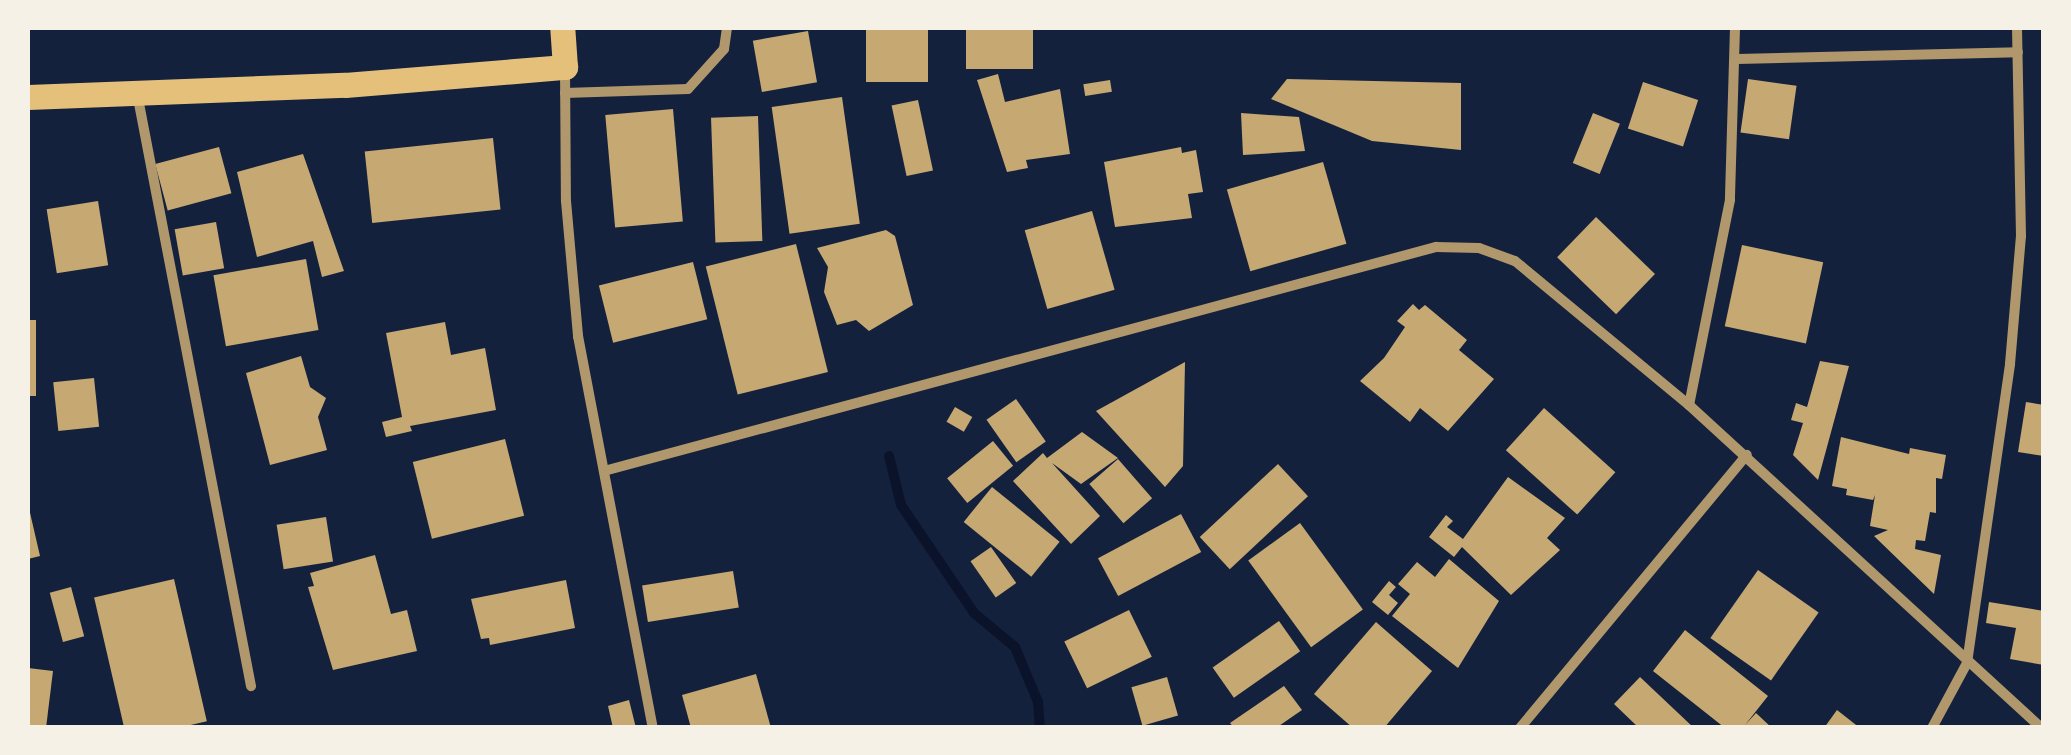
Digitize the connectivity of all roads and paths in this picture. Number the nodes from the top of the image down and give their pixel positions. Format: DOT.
graph roads {
  1 [pos="562,28"];
  2 [pos="728,28"];
  3 [pos="1735,28"];
  4 [pos="2018,28"];
  5 [pos="2018,52"];
  6 [pos="1737,59"];
  7 [pos="565,67"];
  8 [pos="137,92"];
  9 [pos="565,93"];
  10 [pos="28,97"];
  11 [pos="1690,405"];
  12 [pos="1747,455"];
  13 [pos="604,470"];
  14 [pos="1967,663"];
  15 [pos="250,686"];
  16 [pos="653,728"];
  17 [pos="1520,728"];
  18 [pos="1932,728"];
  19 [pos="2042,728"];
  1 -- 7 [label="main road"];
  2 -- 9 [label="street"];
  3 -- 6 [label="street"];
  4 -- 5 [label="street"];
  5 -- 6 [label="street"];
  5 -- 14 [label="street"];
  6 -- 11 [label="street"];
  7 -- 8 [label="main road"];
  7 -- 9 [label="street"];
  8 -- 10 [label="main road"];
  8 -- 15 [label="street"];
  9 -- 13 [label="street"];
  11 -- 12 [label="street"];
  11 -- 13 [label="street"];
  12 -- 14 [label="street"];
  12 -- 17 [label="street"];
  13 -- 16 [label="street"];
  14 -- 18 [label="street"];
  14 -- 19 [label="street"];
}
